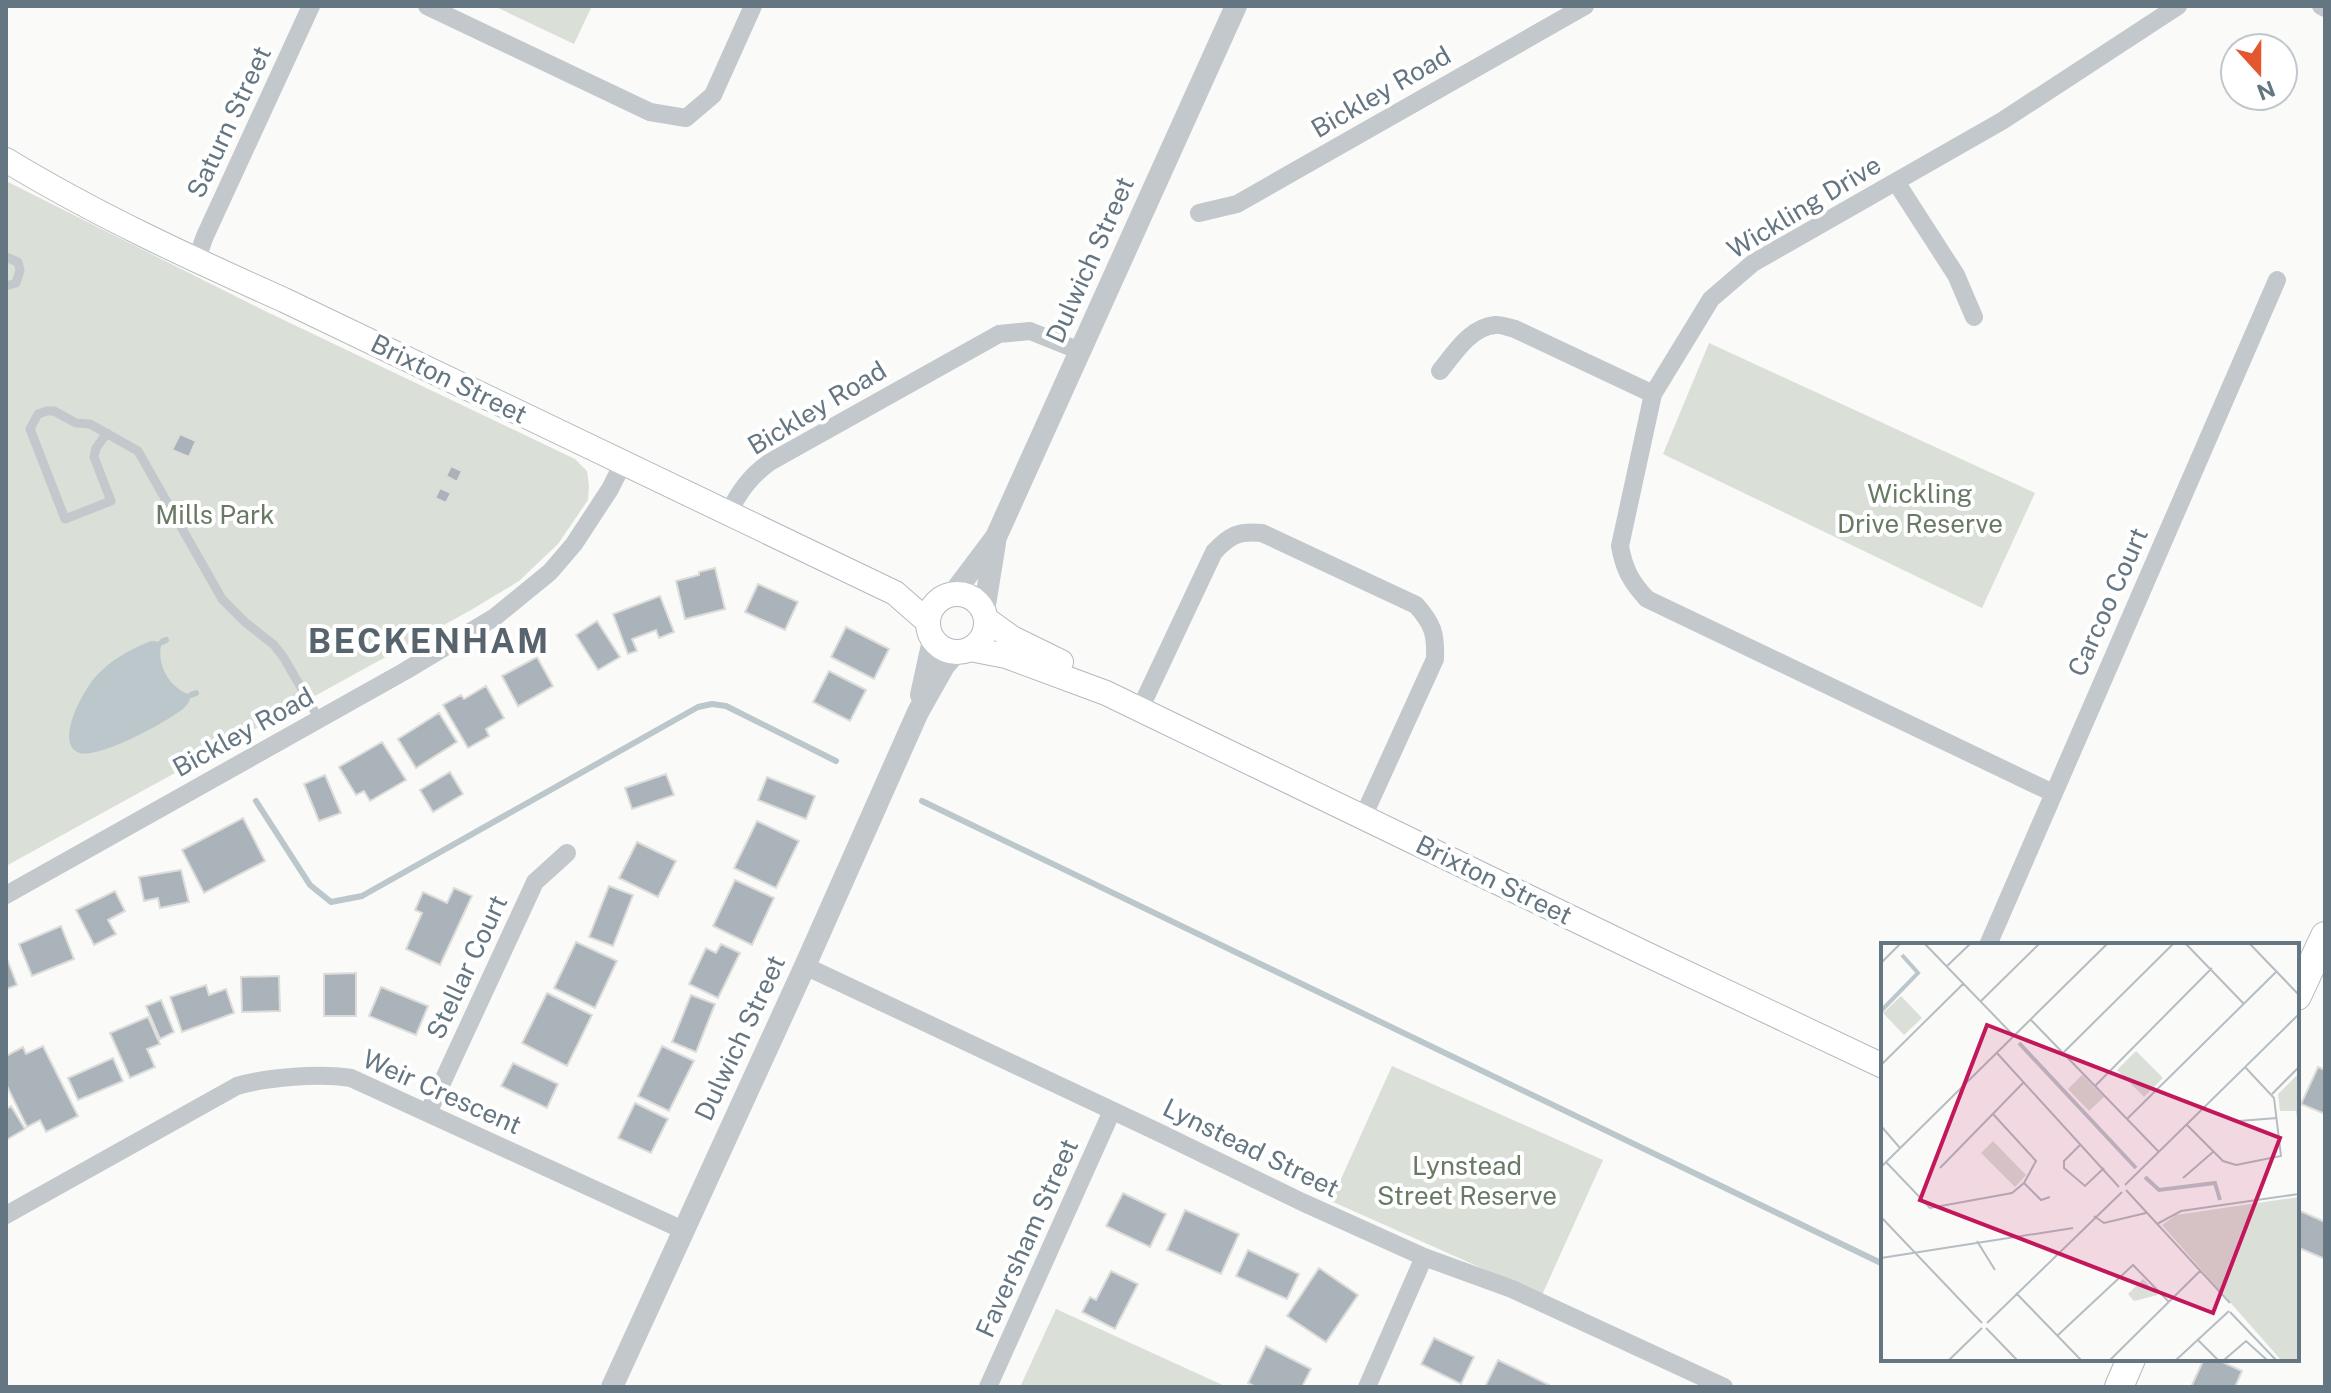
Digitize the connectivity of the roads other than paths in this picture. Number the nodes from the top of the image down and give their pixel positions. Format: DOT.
graph roads {
  1 [pos="311,6"];
  2 [pos="427,6"];
  3 [pos="753,6"];
  4 [pos="1236,6"];
  5 [pos="1585,6"];
  6 [pos="2178,6"];
  7 [pos="6,160"];
  8 [pos="1896,182"];
  9 [pos="1199,213"];
  10 [pos="6,257"];
  11 [pos="196,261"];
  12 [pos="2277,280"];
  13 [pos="6,286"];
  14 [pos="1974,317"];
  15 [pos="1080,351"];
  16 [pos="1440,371"];
  17 [pos="1653,394"];
  18 [pos="107,433"];
  19 [pos="623,463"];
  20 [pos="728,514"];
  21 [pos="996,537"];
  22 [pos="895,593"];
  23 [pos="948,595"];
  24 [pos="986,616"];
  25 [pos="930,630"];
  26 [pos="962,651"];
  27 [pos="1106,693"];
  28 [pos="1140,709"];
  29 [pos="918,712"];
  30 [pos="319,719"];
  31 [pos="2053,793"];
  32 [pos="1363,817"];
  33 [pos="567,853"];
  34 [pos="6,895"];
  35 [pos="2325,936"];
  36 [pos="1989,943"];
  37 [pos="805,966"];
  38 [pos="2299,992"];
  39 [pos="1881,1065"];
  40 [pos="1112,1111"];
  41 [pos="428,1113"];
  42 [pos="6,1215"];
  43 [pos="683,1230"];
  44 [pos="1424,1257"];
  45 [pos="2130,1361"];
  46 [pos="612,1387"];
  47 [pos="988,1387"];
  48 [pos="1367,1387"];
  49 [pos="1724,1387"];
  50 [pos="2119,1387"];
  1 -- 11 [label="street, Saturn Street"];
  2 -- 3 [label="street"];
  4 -- 15 [label="street, Dulwich Street"];
  5 -- 9 [label="street, Bickley Road"];
  6 -- 8 [label="street, Wickling Drive"];
  7 -- 11 [label="main road, Brixton Street"];
  8 -- 14 [label="street"];
  8 -- 17 [label="street, Wickling Drive"];
  10 -- 13 [label="lane"];
  11 -- 19 [label="main road, Brixton Street"];
  12 -- 31 [label="street, Carcoo Court"];
  15 -- 20 [label="street, Bickley Road"];
  15 -- 21 [label="street, Dulwich Street"];
  16 -- 17 [label="street"];
  17 -- 31 [label="street, Wickling Drive"];
  18 -- 18 [label="lane"];
  18 -- 30 [label="lane"];
  19 -- 20 [label="main road, Brixton Street"];
  19 -- 30 [label="street, Bickley Road"];
  20 -- 22 [label="main road, Brixton Street"];
  21 -- 23 [label="street, Dulwich Street"];
  21 -- 24 [label="street, Dulwich Street"];
  22 -- 23 [label="main road, Brixton Street"];
  22 -- 25 [label="main road, Brixton Street"];
  23 -- 24 [label="main road"];
  23 -- 25 [label="main road"];
  24 -- 26 [label="main road"];
  24 -- 27 [label="main road, Brixton Street"];
  25 -- 26 [label="main road"];
  25 -- 29 [label="street, Dulwich Street"];
  26 -- 27 [label="main road, Brixton Street"];
  26 -- 29 [label="street, Dulwich Street"];
  27 -- 28 [label="main road, Brixton Street"];
  28 -- 32 [label="main road, Brixton Street"];
  28 -- 32 [label="street"];
  29 -- 37 [label="street, Dulwich Street"];
  30 -- 34 [label="street, Bickley Road"];
  31 -- 36 [label="street, Carcoo Court"];
  32 -- 39 [label="main road, Brixton Street"];
  33 -- 41 [label="street, Stellar Court"];
  35 -- 38 [label="main road"];
  37 -- 40 [label="street, Lynstead Street"];
  37 -- 43 [label="street, Dulwich Street"];
  40 -- 44 [label="street, Lynstead Street"];
  40 -- 47 [label="street, Faversham Street"];
  41 -- 42 [label="street, Weir Crescent"];
  41 -- 43 [label="street, Weir Crescent"];
  43 -- 46 [label="street, Dulwich Street"];
  44 -- 48 [label="street"];
  44 -- 49 [label="street, Lynstead Street"];
  45 -- 50 [label="main road"];
}
